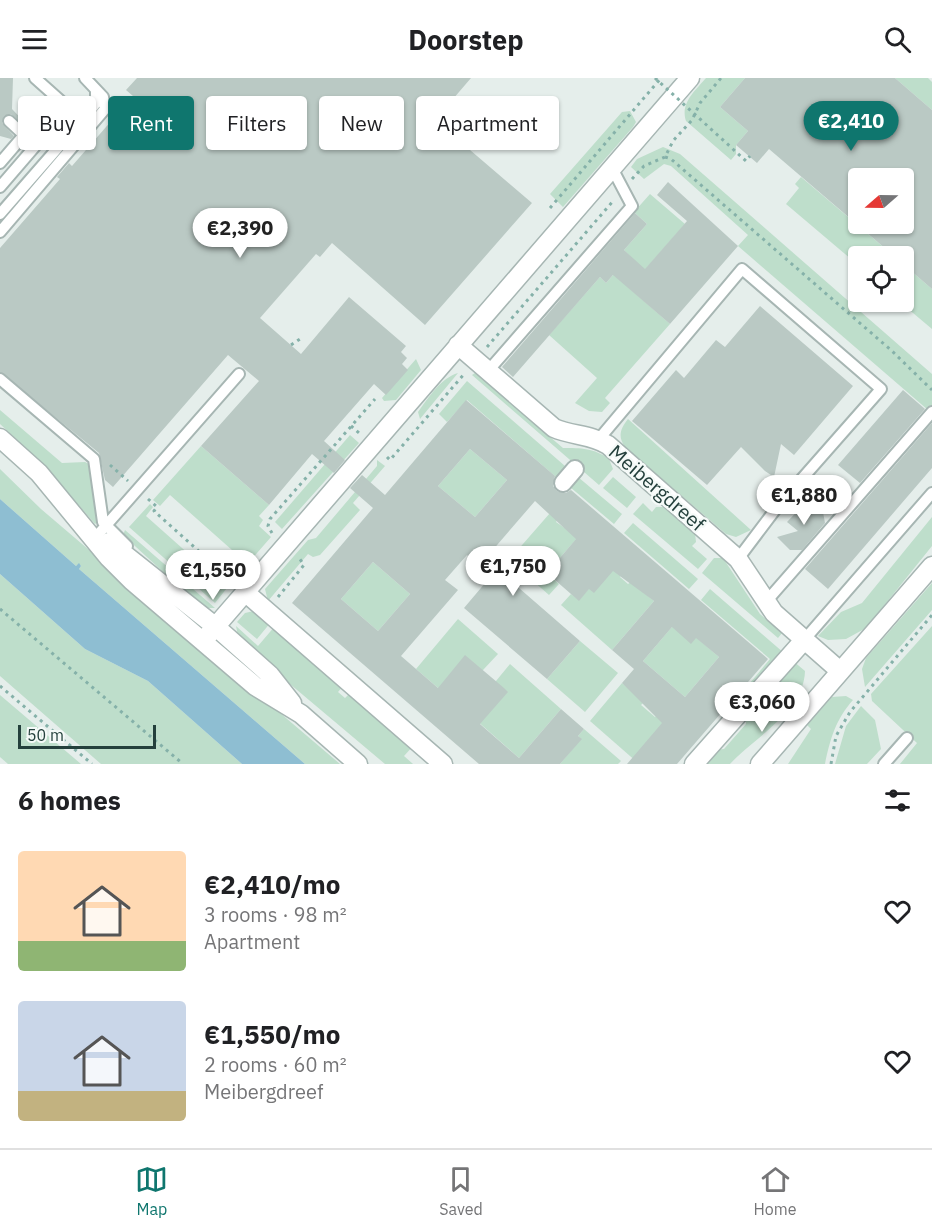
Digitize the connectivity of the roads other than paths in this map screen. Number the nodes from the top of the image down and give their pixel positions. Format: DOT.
graph roads {
  1 [pos="35,78"];
  2 [pos="85,78"];
  3 [pos="690,78"];
  4 [pos="96,90"];
  5 [pos="9,121"];
  6 [pos="0,163"];
  7 [pos="612,168"];
  8 [pos="4,174"];
  9 [pos="0,187"];
  10 [pos="0,213"];
  11 [pos="0,232"];
  12 [pos="458,345"];
  13 [pos="482,366"];
  14 [pos="239,374"];
  15 [pos="0,379"];
  16 [pos="932,412"];
  17 [pos="0,438"];
  18 [pos="599,439"];
  19 [pos="575,469"];
  20 [pos="563,483"];
  21 [pos="932,493"];
  22 [pos="101,532"];
  23 [pos="738,559"];
  24 [pos="932,566"];
  25 [pos="245,592"];
  26 [pos="765,603"];
  27 [pos="216,627"];
  28 [pos="805,639"];
  29 [pos="203,641"];
  30 [pos="840,671"];
  31 [pos="301,714"];
  32 [pos="907,738"];
  33 [pos="358,764"];
  34 [pos="443,764"];
  35 [pos="694,764"];
  36 [pos="760,764"];
  37 [pos="884,764"];
  1 -- 8 [label="lane"];
  2 -- 4 [label="lane"];
  3 -- 7 [label="street"];
  4 -- 10 [label="lane"];
  4 -- 11 [label="lane"];
  5 -- 6 [label="lane"];
  7 -- 12 [label="street"];
  7 -- 13 [label="lane"];
  8 -- 9 [label="lane"];
  12 -- 13 [label="street, Meibergdreef"];
  12 -- 25 [label="street"];
  13 -- 18 [label="street, Meibergdreef"];
  14 -- 22 [label="lane"];
  15 -- 22 [label="lane"];
  16 -- 26 [label="lane"];
  17 -- 22 [label="street"];
  18 -- 23 [label="street, Meibergdreef"];
  18 -- 23 [label="lane"];
  19 -- 20 [label="street"];
  21 -- 28 [label="lane"];
  22 -- 27 [label="street"];
  22 -- 29 [label="street"];
  23 -- 26 [label="street, Meibergdreef"];
  24 -- 30 [label="street"];
  25 -- 27 [label="street"];
  25 -- 34 [label="street"];
  26 -- 28 [label="street, Meibergdreef"];
  27 -- 29 [label="street"];
  27 -- 31 [label="street"];
  28 -- 30 [label="street, Meibergdreef"];
  28 -- 35 [label="street"];
  29 -- 31 [label="street"];
  30 -- 36 [label="street"];
  31 -- 33 [label="street"];
  32 -- 37 [label="lane"];
}
